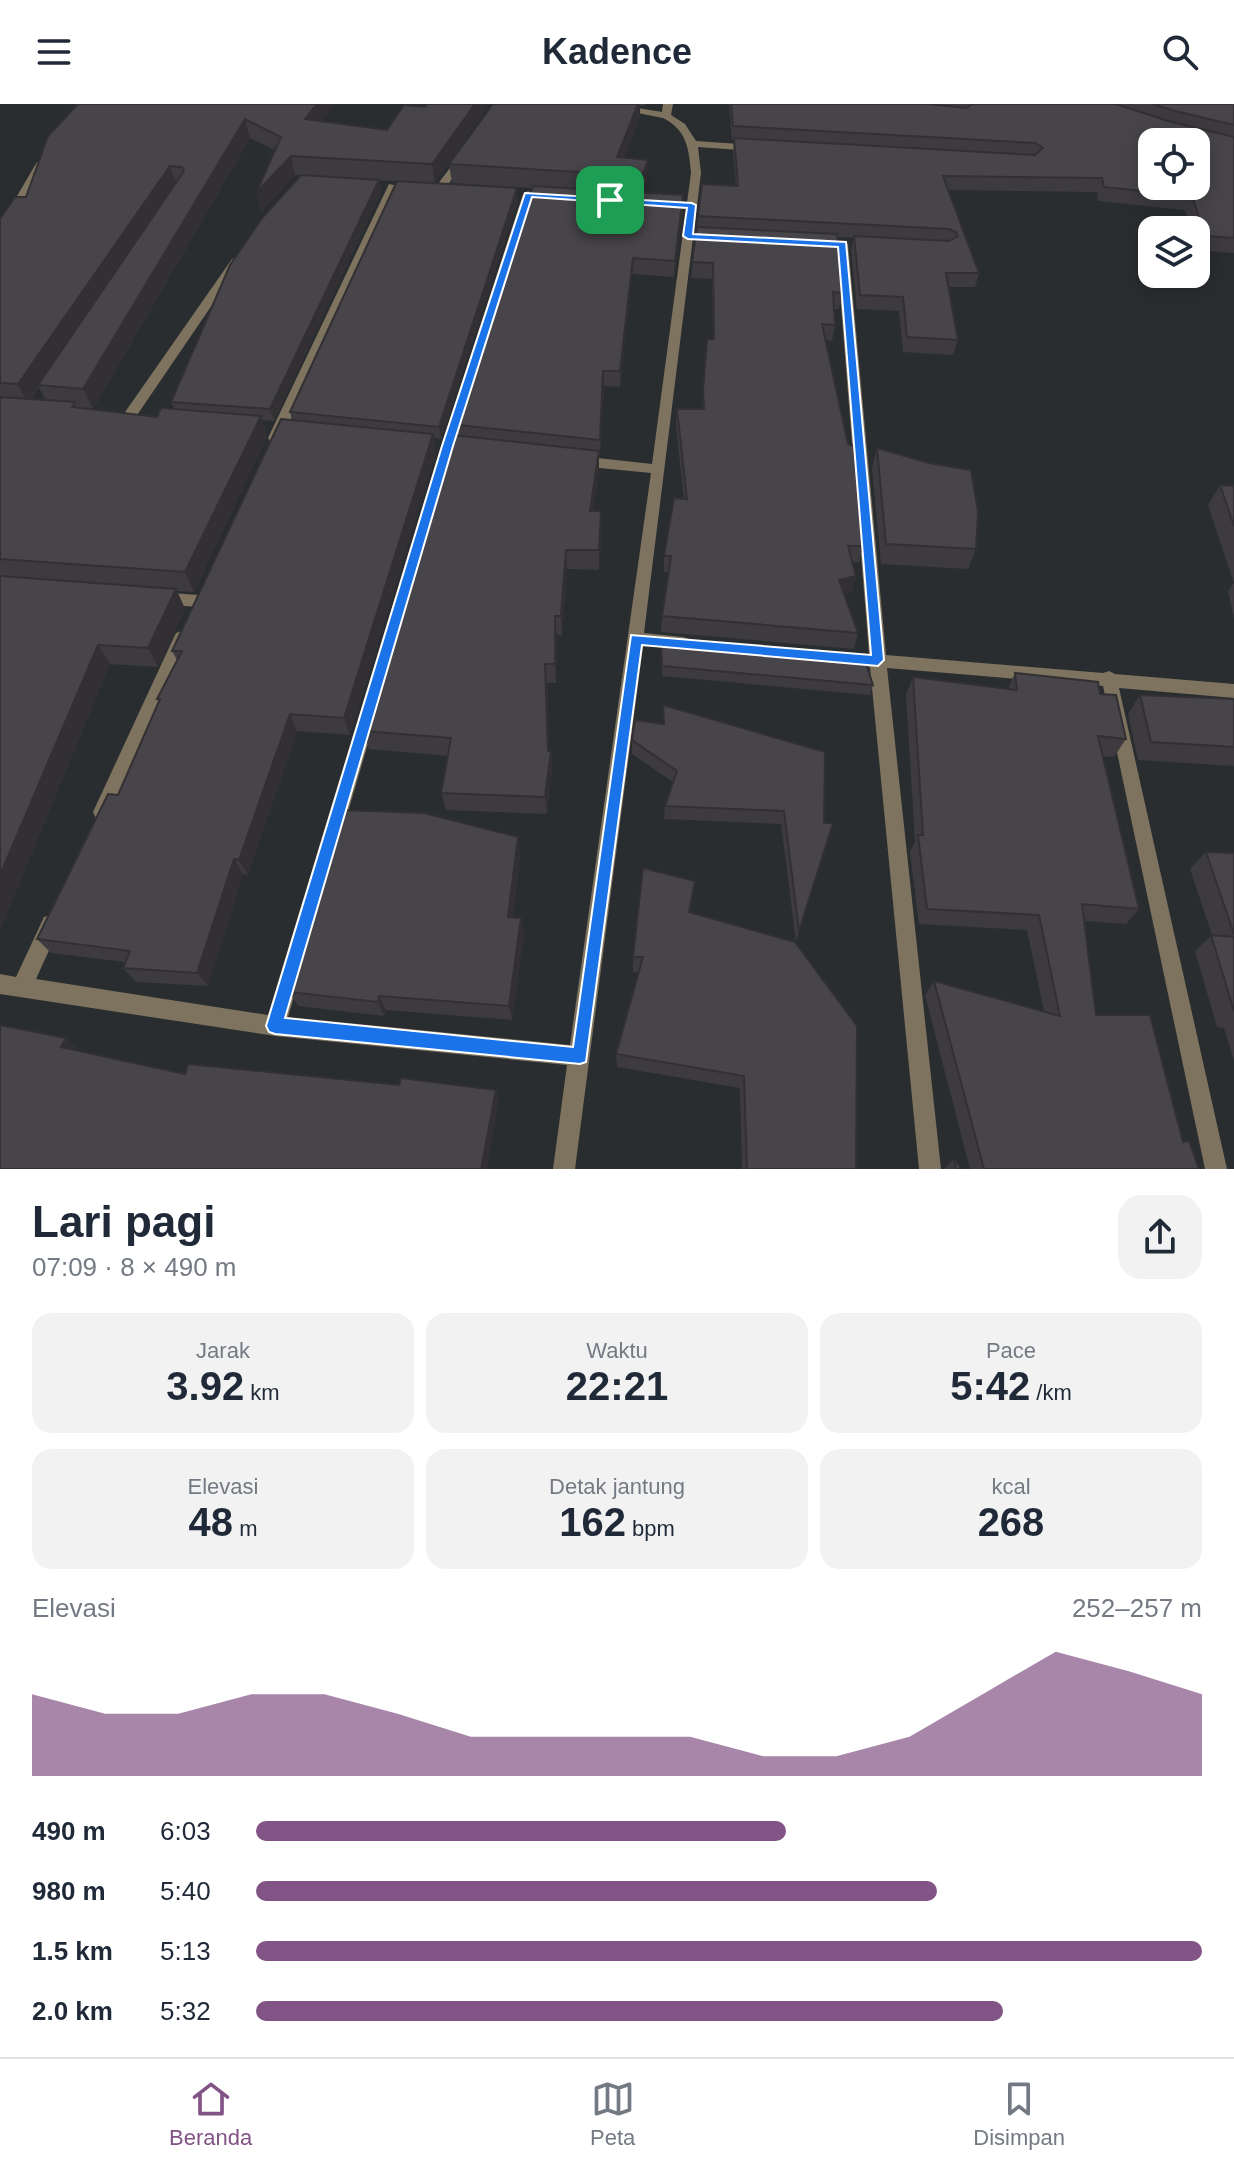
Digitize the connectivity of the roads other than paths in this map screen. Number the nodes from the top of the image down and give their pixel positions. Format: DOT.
graph roads {
  1 [pos="597,104"];
  2 [pos="667,110"];
  3 [pos="694,144"];
  4 [pos="771,149"];
  5 [pos="467,152"];
  6 [pos="46,156"];
  7 [pos="393,186"];
  8 [pos="424,188"];
  9 [pos="439,189"];
  10 [pos="454,190"];
  11 [pos="528,194"];
  12 [pos="0,235"];
  13 [pos="842,244"];
  14 [pos="243,251"];
  15 [pos="113,417"];
  16 [pos="128,418"];
  17 [pos="143,419"];
  18 [pos="266,457"];
  19 [pos="568,460"];
  20 [pos="659,469"];
  21 [pos="137,597"];
  22 [pos="636,639"];
  23 [pos="696,644"];
  24 [pos="847,658"];
  25 [pos="878,660"];
  26 [pos="1109,678"];
  27 [pos="1234,691"];
  28 [pos="94,830"];
  29 [pos="55,915"];
  30 [pos="0,984"];
  31 [pos="22,987"];
  32 [pos="275,1026"];
  33 [pos="580,1056"];
  34 [pos="564,1169"];
  35 [pos="930,1169"];
  36 [pos="1216,1169"];
  1 -- 2 [label="street"];
  2 -- 3 [label="street"];
  3 -- 4 [label="street"];
  3 -- 20 [label="street"];
  5 -- 9 [label="street"];
  6 -- 12 [label="street"];
  7 -- 18 [label="street"];
  8 -- 9 [label="street"];
  9 -- 10 [label="street"];
  11 -- 32 [label="street"];
  13 -- 25 [label="street"];
  14 -- 16 [label="street"];
  15 -- 16 [label="street"];
  16 -- 17 [label="street"];
  19 -- 20 [label="street"];
  20 -- 22 [label="street"];
  21 -- 28 [label="street"];
  22 -- 23 [label="street"];
  22 -- 33 [label="street"];
  24 -- 25 [label="street"];
  25 -- 26 [label="street"];
  25 -- 35 [label="street"];
  26 -- 27 [label="street"];
  26 -- 36 [label="street"];
  29 -- 31 [label="street"];
  30 -- 31 [label="street"];
  31 -- 32 [label="street"];
  32 -- 33 [label="street"];
  33 -- 34 [label="street"];
}
